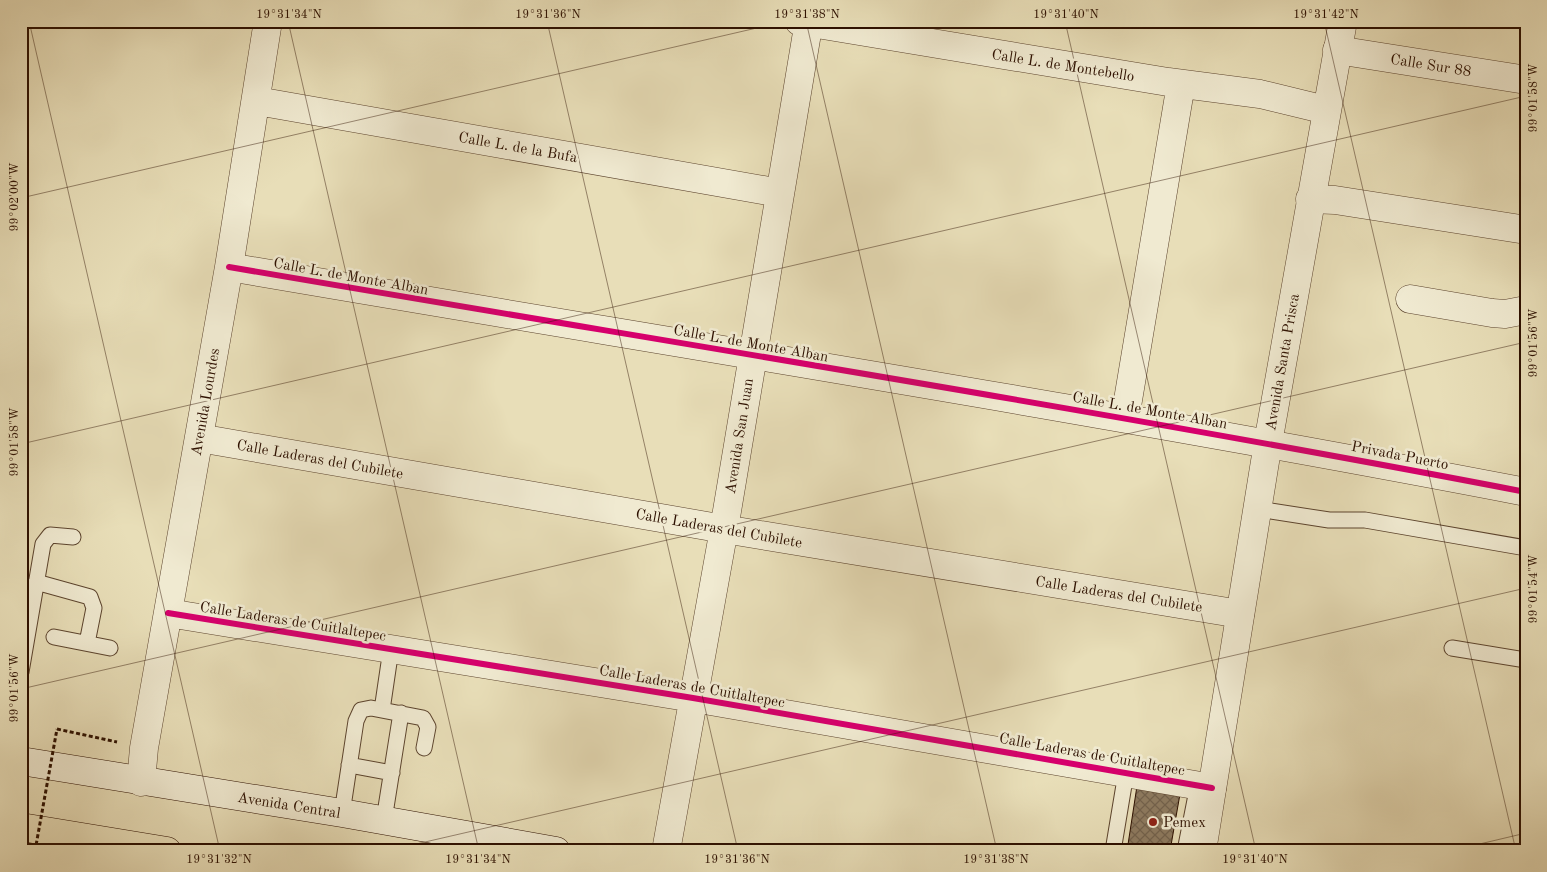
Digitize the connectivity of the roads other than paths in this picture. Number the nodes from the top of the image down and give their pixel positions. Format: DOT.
graph roads {
  1 [pos="268,21"];
  2 [pos="1343,21"];
  3 [pos="806,22"];
  4 [pos="1337,50"];
  5 [pos="1526,80"];
  6 [pos="1181,84"];
  7 [pos="257,101"];
  8 [pos="1326,110"];
  9 [pos="780,193"];
  10 [pos="1310,199"];
  11 [pos="1526,230"];
  12 [pos="229,267"];
  13 [pos="1410,299"];
  14 [pos="1526,310"];
  15 [pos="752,357"];
  16 [pos="1126,418"];
  17 [pos="199,438"];
  18 [pos="1268,444"];
  19 [pos="1526,492"];
  20 [pos="1258,509"];
  21 [pos="724,530"];
  22 [pos="73,537"];
  23 [pos="1526,548"];
  24 [pos="36,582"];
  25 [pos="168,613"];
  26 [pos="1240,614"];
  27 [pos="54,637"];
  28 [pos="87,643"];
  29 [pos="110,648"];
  30 [pos="1452,648"];
  31 [pos="391,649"];
  32 [pos="1526,660"];
  33 [pos="21,672"];
  34 [pos="692,698"];
  35 [pos="382,710"];
  36 [pos="401,713"];
  37 [pos="424,748"];
  38 [pos="21,761"];
  39 [pos="349,765"];
  40 [pos="392,773"];
  41 [pos="1126,773"];
  42 [pos="142,782"];
  43 [pos="1205,786"];
  44 [pos="342,813"];
  45 [pos="384,820"];
  46 [pos="21,826"];
  47 [pos="167,851"];
  48 [pos="556,851"];
  49 [pos="666,851"];
  50 [pos="1113,851"];
  51 [pos="1185,851"];
  52 [pos="1202,851"];
  1 -- 7 [label="street, Avenida Lourdes"];
  2 -- 4 [label="street, Avenida Santa Prisca"];
  3 -- 6 [label="street, Calle L. de Montebello"];
  3 -- 9 [label="street, Avenida San Juan"];
  4 -- 5 [label="street, Calle Sur 88"];
  4 -- 8 [label="street, Avenida Santa Prisca"];
  6 -- 8 [label="street, Calle L. de Montebello"];
  6 -- 16 [label="street"];
  7 -- 9 [label="street, Calle L. de la Bufa"];
  7 -- 12 [label="street, Avenida Lourdes"];
  8 -- 10 [label="street, Avenida Santa Prisca"];
  9 -- 15 [label="street, Avenida San Juan"];
  10 -- 11 [label="street"];
  10 -- 18 [label="street, Avenida Santa Prisca"];
  12 -- 15 [label="street, Calle L. de Monte Alban"];
  12 -- 17 [label="street, Avenida Lourdes"];
  13 -- 14 [label="street"];
  15 -- 16 [label="street, Calle L. de Monte Alban"];
  15 -- 21 [label="street, Avenida San Juan"];
  16 -- 18 [label="street, Calle L. de Monte Alban"];
  17 -- 21 [label="street, Calle Laderas del Cubilete"];
  17 -- 25 [label="street, Avenida Lourdes"];
  18 -- 19 [label="street, Privada Puerto"];
  18 -- 20 [label="street, Avenida Santa Prisca"];
  20 -- 23 [label="lane"];
  20 -- 26 [label="street, Avenida Santa Prisca"];
  21 -- 26 [label="street, Calle Laderas del Cubilete"];
  21 -- 34 [label="street, Avenida San Juan"];
  22 -- 24 [label="lane"];
  24 -- 28 [label="lane"];
  24 -- 33 [label="lane"];
  25 -- 31 [label="street, Calle Laderas de Cuitlaltepec"];
  25 -- 42 [label="street, Avenida Lourdes"];
  26 -- 43 [label="street, Avenida Santa Prisca"];
  27 -- 28 [label="lane"];
  28 -- 29 [label="lane"];
  30 -- 32 [label="lane"];
  31 -- 34 [label="street, Calle Laderas de Cuitlaltepec"];
  31 -- 35 [label="lane"];
  34 -- 41 [label="street, Calle Laderas de Cuitlaltepec"];
  34 -- 49 [label="street, Avenida San Juan"];
  35 -- 36 [label="lane"];
  35 -- 39 [label="lane"];
  36 -- 37 [label="lane"];
  36 -- 40 [label="lane"];
  38 -- 42 [label="street, Avenida Central"];
  39 -- 40 [label="lane"];
  39 -- 44 [label="lane"];
  40 -- 45 [label="lane"];
  41 -- 43 [label="street, Calle Laderas de Cuitlaltepec"];
  41 -- 50 [label="lane"];
  42 -- 44 [label="street, Avenida Central"];
  43 -- 51 [label="lane"];
  43 -- 52 [label="street, Avenida Santa Prisca"];
  44 -- 45 [label="street, Avenida Central"];
  45 -- 48 [label="street, Avenida Central"];
  46 -- 47 [label="highway"];
}
